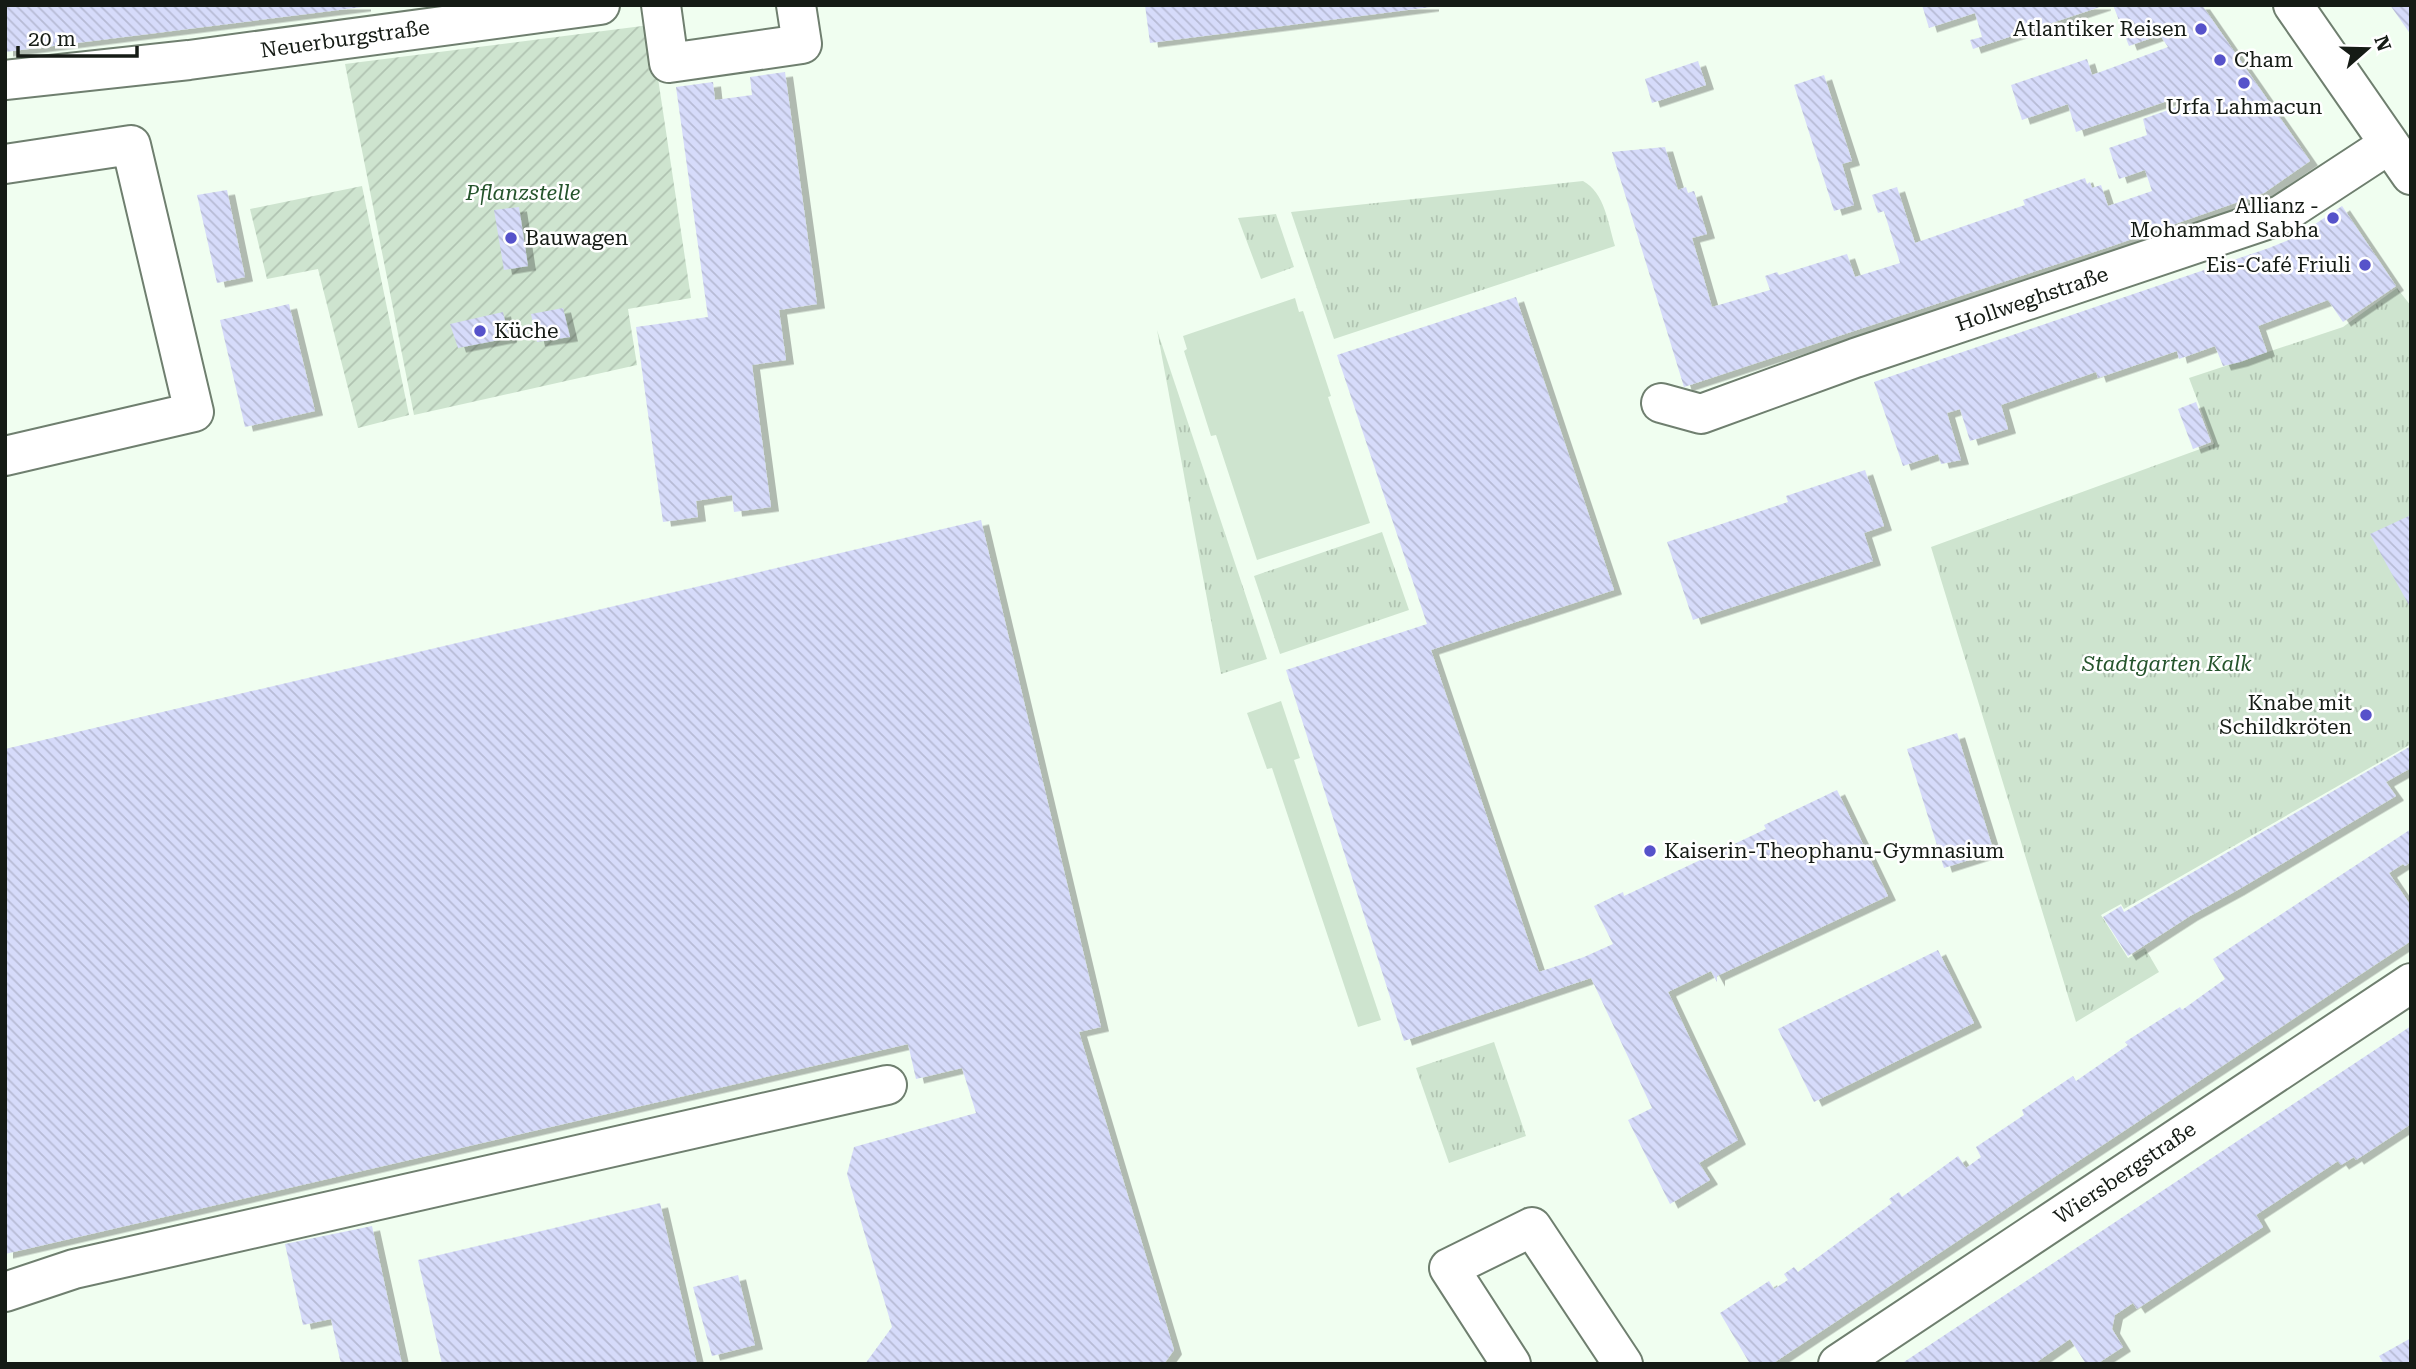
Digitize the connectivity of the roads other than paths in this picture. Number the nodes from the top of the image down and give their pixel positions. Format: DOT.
graph roads {
  1 [pos="600,5"];
  2 [pos="661,5"];
  3 [pos="796,5"];
  4 [pos="2293,5"];
  5 [pos="5,80"];
  6 [pos="2400,160"];
  7 [pos="5,164"];
  8 [pos="1661,403"];
  9 [pos="5,456"];
  10 [pos="2411,983"];
  11 [pos="887,1084"];
  12 [pos="5,1292"];
  13 [pos="1511,1364"];
  14 [pos="1623,1364"];
  15 [pos="1838,1364"];
  1 -- 5 [label="street, Neuerburgstraße"];
  2 -- 3 [label="street"];
  4 -- 6 [label="street"];
  6 -- 8 [label="street, Hollweghstraße"];
  7 -- 9 [label="street"];
  10 -- 15 [label="street, Wiersbergstraße"];
  11 -- 12 [label="street"];
  13 -- 14 [label="street"];
}
